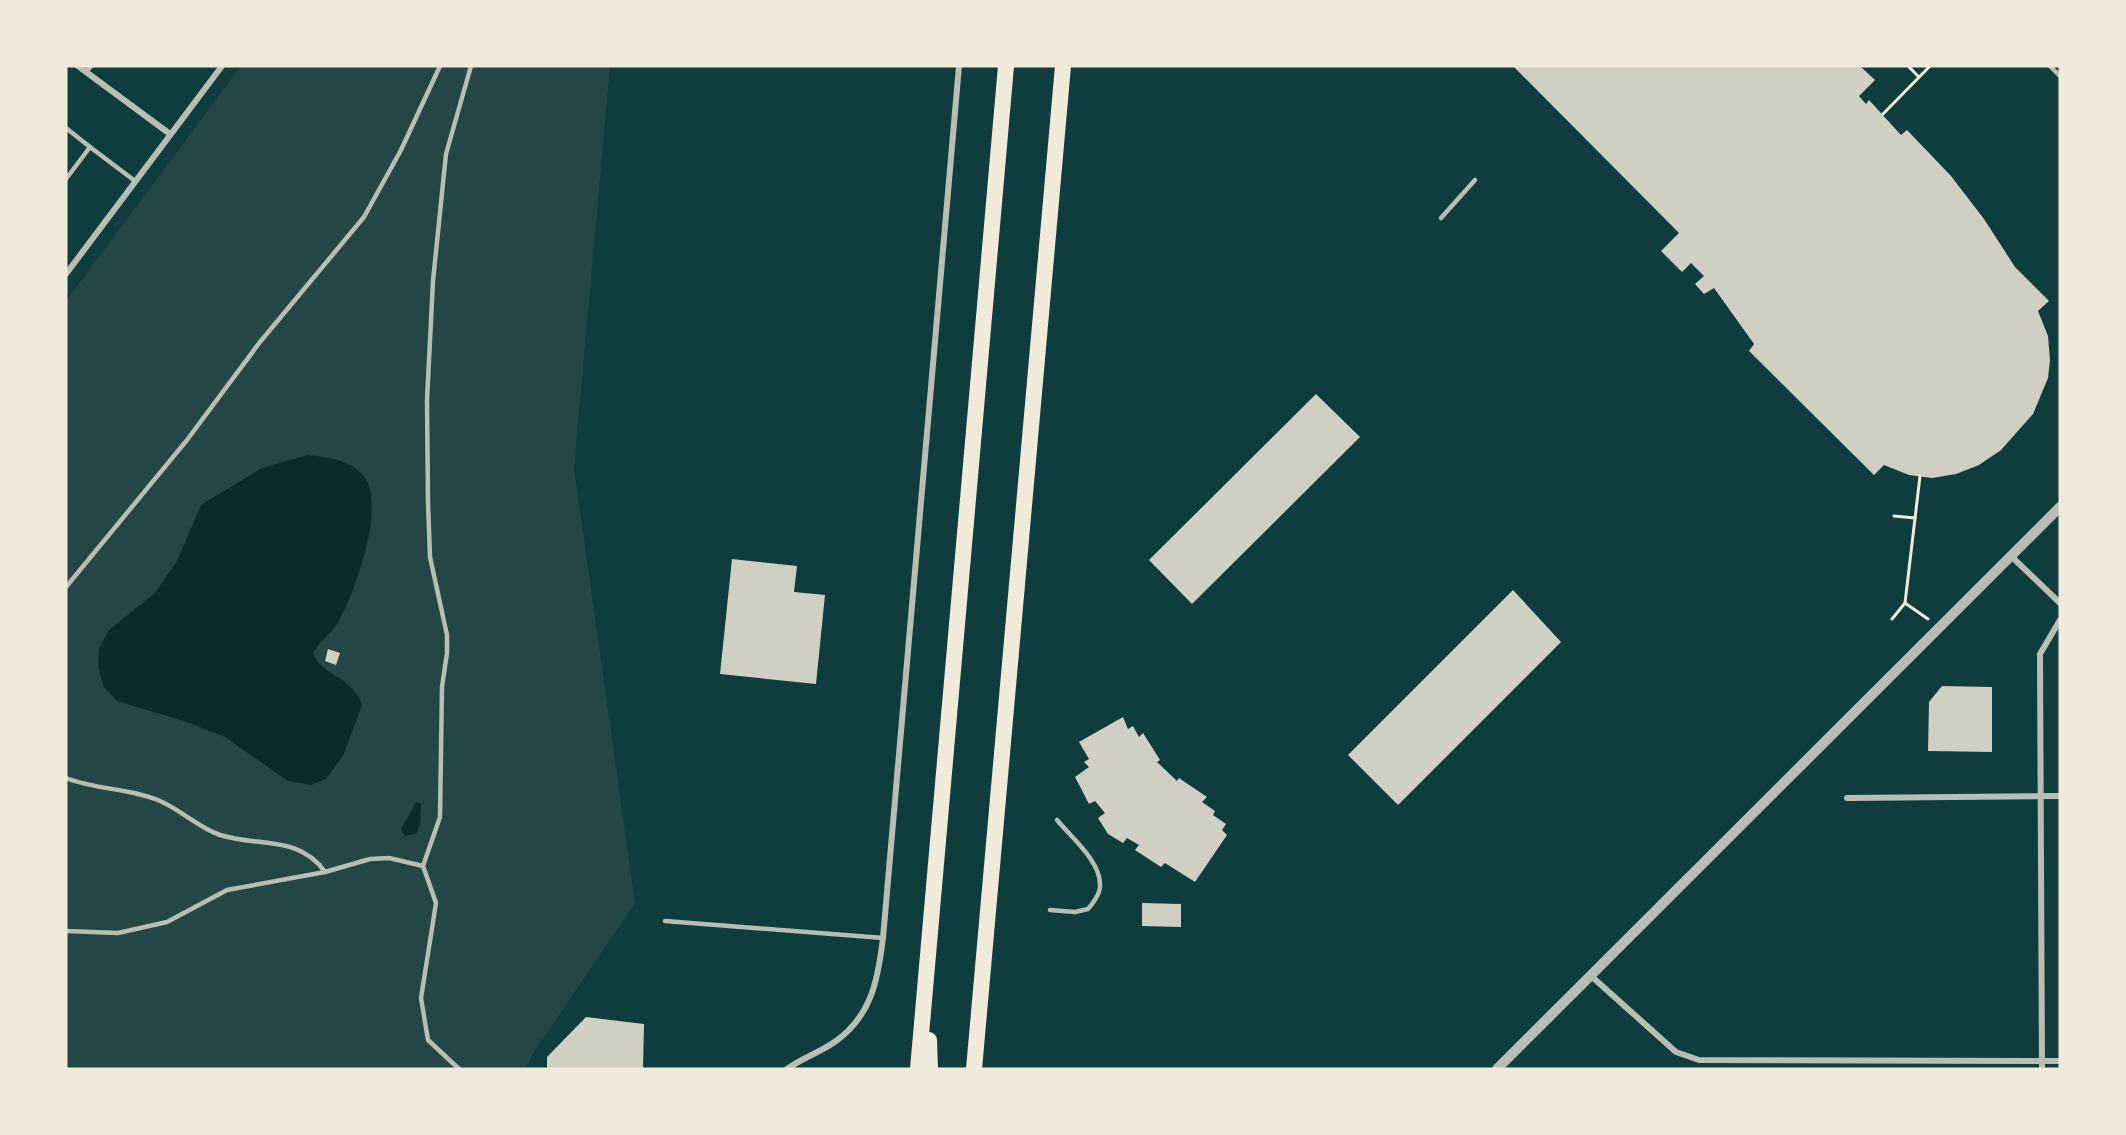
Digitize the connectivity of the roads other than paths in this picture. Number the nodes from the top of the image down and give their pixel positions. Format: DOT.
graph roads {
  1 [pos="78,66"];
  2 [pos="222,66"];
  3 [pos="440,66"];
  4 [pos="471,66"];
  5 [pos="959,66"];
  6 [pos="1006,66"];
  7 [pos="1063,66"];
  8 [pos="2050,66"];
  9 [pos="88,69"];
  10 [pos="2060,76"];
  11 [pos="66,128"];
  12 [pos="170,134"];
  13 [pos="90,147"];
  14 [pos="66,179"];
  15 [pos="1475,180"];
  16 [pos="135,181"];
  17 [pos="1441,218"];
  18 [pos="66,274"];
  19 [pos="2060,507"];
  20 [pos="2011,556"];
  21 [pos="66,588"];
  22 [pos="2060,603"];
  23 [pos="2060,620"];
  24 [pos="66,778"];
  25 [pos="2040,795"];
  26 [pos="2060,796"];
  27 [pos="1847,798"];
  28 [pos="1057,820"];
  29 [pos="423,866"];
  30 [pos="325,872"];
  31 [pos="1050,910"];
  32 [pos="664,921"];
  33 [pos="66,932"];
  34 [pos="883,938"];
  35 [pos="1590,975"];
  36 [pos="926,976"];
  37 [pos="1776,1061"];
  38 [pos="2042,1061"];
  39 [pos="2060,1061"];
  40 [pos="975,1065"];
  41 [pos="459,1069"];
  42 [pos="787,1069"];
  43 [pos="918,1069"];
  44 [pos="930,1069"];
  45 [pos="1497,1069"];
  46 [pos="1776,1069"];
  47 [pos="2042,1069"];
  1 -- 9 [label="street"];
  2 -- 12 [label="street"];
  3 -- 21 [label="lane"];
  4 -- 29 [label="lane"];
  5 -- 34 [label="street"];
  6 -- 36 [label="highway"];
  7 -- 40 [label="highway"];
  8 -- 10 [label="lane"];
  9 -- 12 [label="street"];
  11 -- 13 [label="lane"];
  12 -- 16 [label="street"];
  13 -- 14 [label="lane"];
  13 -- 16 [label="lane"];
  15 -- 17 [label="lane"];
  16 -- 18 [label="street"];
  19 -- 20 [label="street"];
  20 -- 22 [label="street"];
  20 -- 35 [label="street"];
  23 -- 25 [label="street"];
  24 -- 30 [label="lane"];
  25 -- 26 [label="street"];
  25 -- 27 [label="street"];
  25 -- 38 [label="street"];
  28 -- 31 [label="lane"];
  29 -- 30 [label="lane"];
  29 -- 41 [label="lane"];
  30 -- 33 [label="lane"];
  32 -- 34 [label="lane"];
  34 -- 42 [label="street"];
  35 -- 37 [label="street"];
  35 -- 45 [label="street"];
  36 -- 43 [label="highway"];
  36 -- 44 [label="highway"];
  37 -- 38 [label="street"];
  37 -- 46 [label="street"];
  38 -- 39 [label="street"];
  38 -- 47 [label="street"];
}
